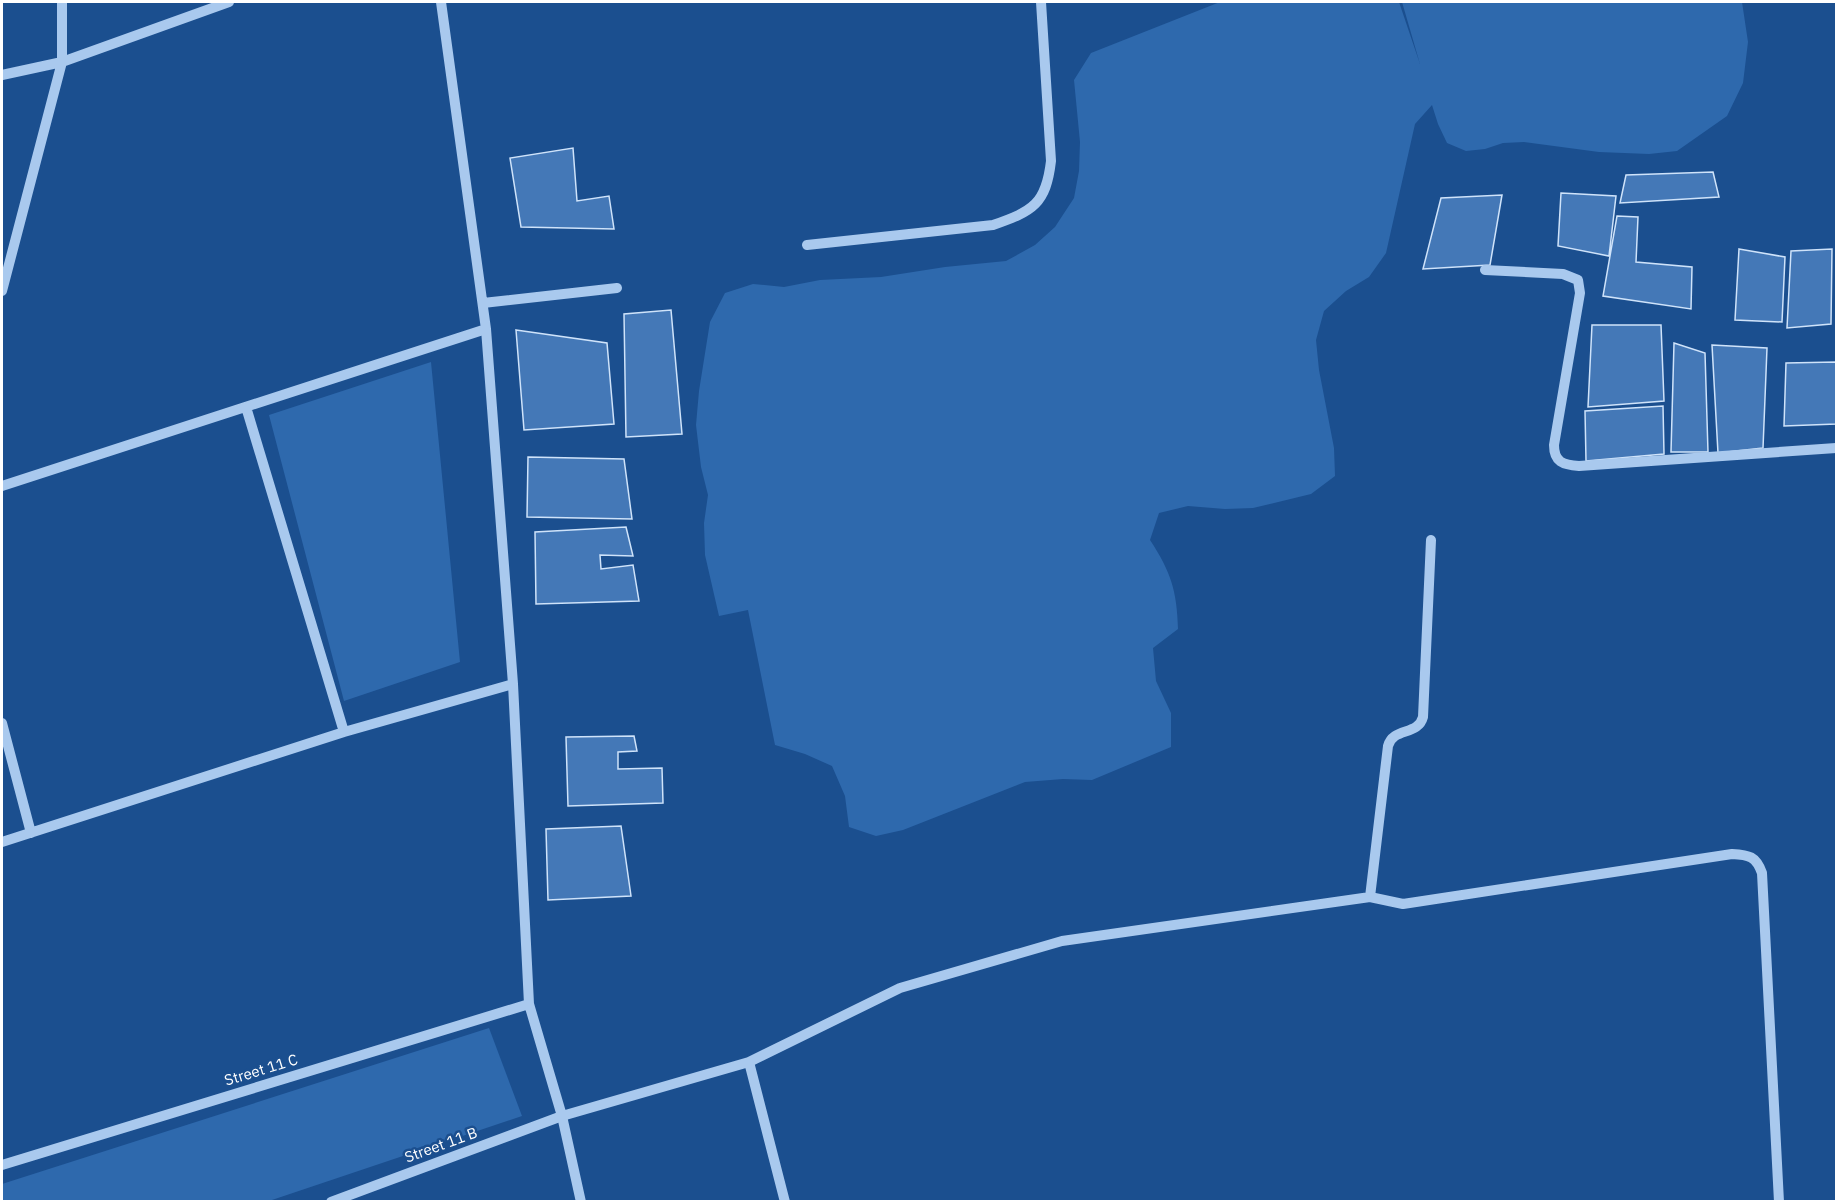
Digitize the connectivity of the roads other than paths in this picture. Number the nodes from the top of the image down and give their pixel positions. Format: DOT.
graph roads {
  1 [pos="62,2"];
  2 [pos="229,2"];
  3 [pos="441,2"];
  4 [pos="1041,2"];
  5 [pos="62,62"];
  6 [pos="2,75"];
  7 [pos="807,245"];
  8 [pos="1485,270"];
  9 [pos="617,288"];
  10 [pos="2,291"];
  11 [pos="483,303"];
  12 [pos="486,328"];
  13 [pos="246,406"];
  14 [pos="1836,448"];
  15 [pos="2,486"];
  16 [pos="1431,540"];
  17 [pos="513,684"];
  18 [pos="2,723"];
  19 [pos="345,732"];
  20 [pos="32,833"];
  21 [pos="2,842"];
  22 [pos="1370,897"];
  23 [pos="529,1004"];
  24 [pos="749,1062"];
  25 [pos="562,1116"];
  26 [pos="2,1165"];
  27 [pos="332,1202"];
  28 [pos="581,1202"];
  29 [pos="785,1202"];
  30 [pos="1779,1202"];
  1 -- 5 [label="street"];
  2 -- 5 [label="street"];
  3 -- 11 [label="street"];
  4 -- 7 [label="street"];
  5 -- 6 [label="street"];
  5 -- 10 [label="street"];
  8 -- 14 [label="street"];
  9 -- 11 [label="street"];
  11 -- 12 [label="street"];
  12 -- 13 [label="street"];
  12 -- 17 [label="street"];
  13 -- 15 [label="street"];
  13 -- 19 [label="street"];
  16 -- 22 [label="street"];
  17 -- 19 [label="street"];
  17 -- 23 [label="street"];
  18 -- 20 [label="street"];
  19 -- 20 [label="street"];
  20 -- 21 [label="street"];
  22 -- 24 [label="street, Street 11 B"];
  22 -- 30 [label="street"];
  23 -- 25 [label="street"];
  23 -- 26 [label="street, Street 11 C"];
  24 -- 25 [label="street, Street 11 B"];
  24 -- 29 [label="street"];
  25 -- 27 [label="street, Street 11 B"];
  25 -- 28 [label="street"];
}
